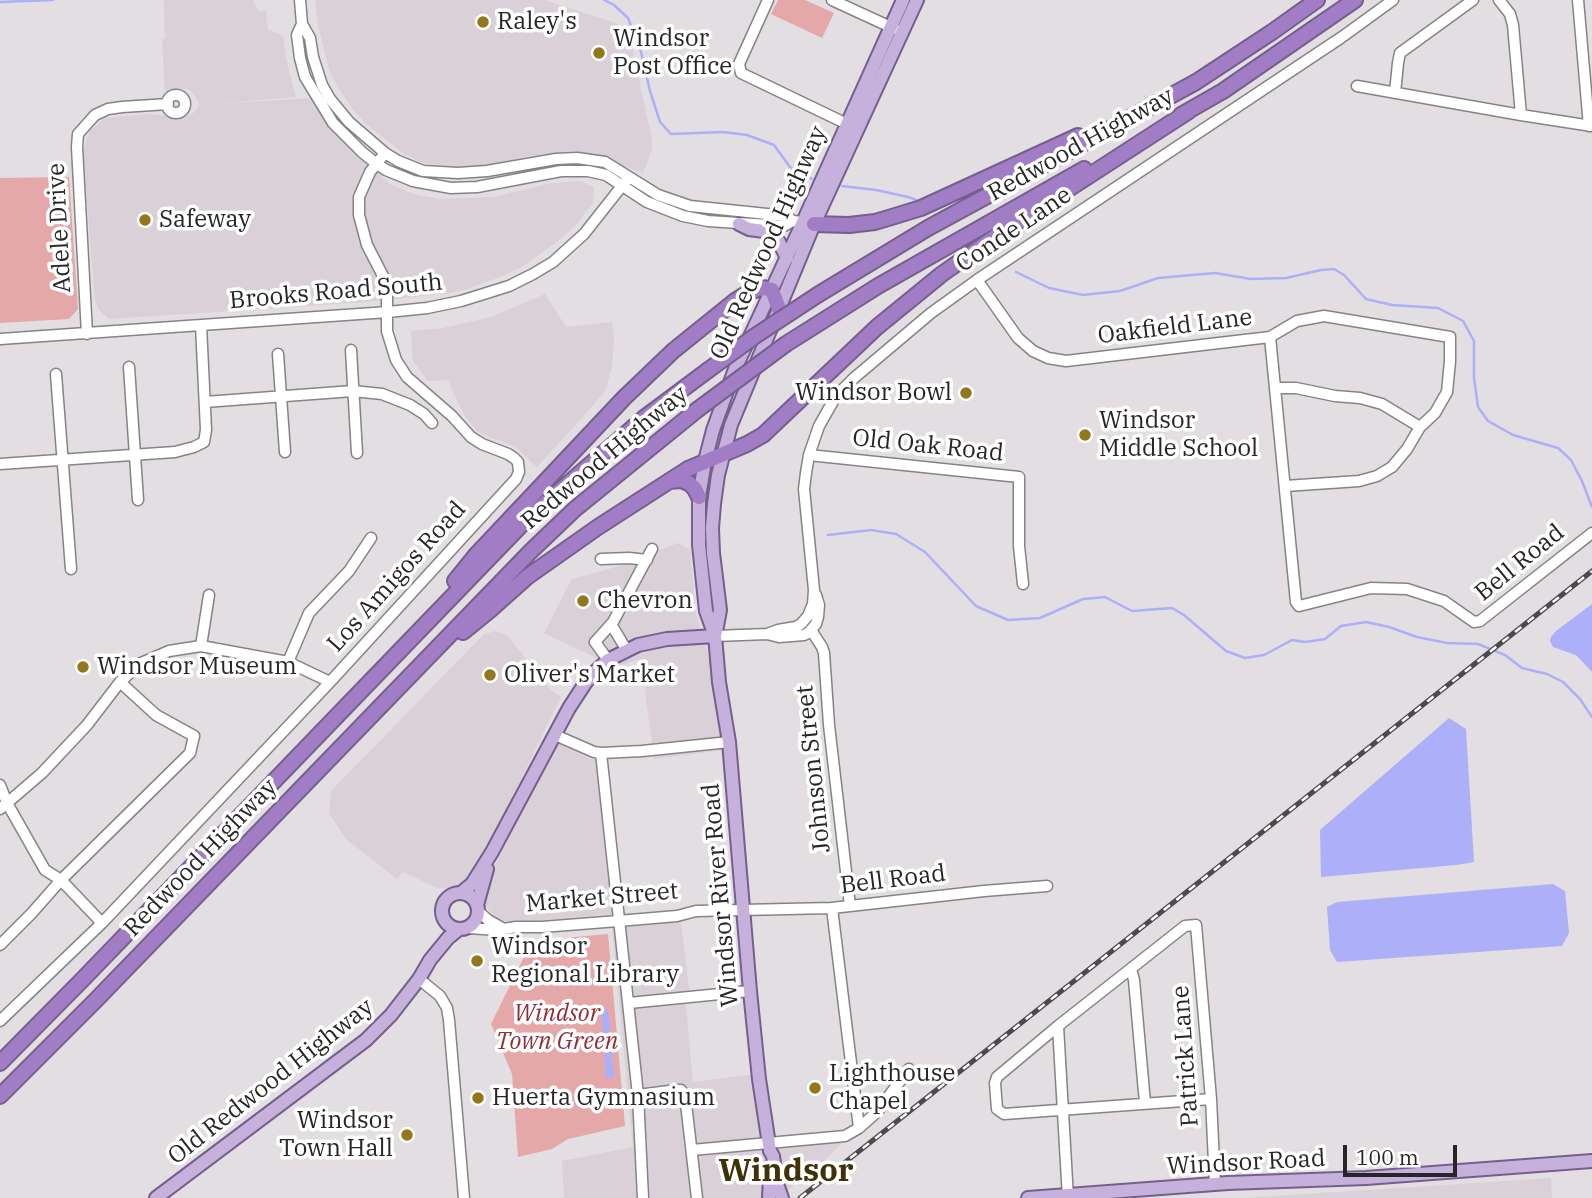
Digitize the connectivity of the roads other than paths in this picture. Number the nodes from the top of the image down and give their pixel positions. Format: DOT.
graph roads {
  1 [pos="300,0"];
  2 [pos="768,0"];
  3 [pos="832,0"];
  4 [pos="903,0"];
  5 [pos="917,0"];
  6 [pos="1317,0"];
  7 [pos="1355,0"];
  8 [pos="1393,0"];
  9 [pos="1473,0"];
  10 [pos="1499,0"];
  11 [pos="1577,0"];
  12 [pos="302,24"];
  13 [pos="896,30"];
  14 [pos="1588,59"];
  15 [pos="1357,86"];
  16 [pos="1175,93"];
  17 [pos="1395,93"];
  18 [pos="168,104"];
  19 [pos="1189,111"];
  20 [pos="1521,116"];
  21 [pos="847,124"];
  22 [pos="1591,126"];
  23 [pos="385,153"];
  24 [pos="377,164"];
  25 [pos="626,182"];
  26 [pos="803,222"];
  27 [pos="739,224"];
  28 [pos="787,258"];
  29 [pos="977,280"];
  30 [pos="772,290"];
  31 [pos="779,309"];
  32 [pos="388,313"];
  33 [pos="201,325"];
  34 [pos="87,334"];
  35 [pos="1270,337"];
  36 [pos="0,339"];
  37 [pos="351,350"];
  38 [pos="278,354"];
  39 [pos="129,367"];
  40 [pos="57,374"];
  41 [pos="1276,388"];
  42 [pos="353,391"];
  43 [pos="281,395"];
  44 [pos="205,402"];
  45 [pos="432,423"];
  46 [pos="1420,427"];
  47 [pos="285,452"];
  48 [pos="358,453"];
  49 [pos="723,454"];
  50 [pos="135,455"];
  51 [pos="809,455"];
  52 [pos="63,460"];
  53 [pos="705,461"];
  54 [pos="0,464"];
  55 [pos="667,481"];
  56 [pos="1285,486"];
  57 [pos="699,497"];
  58 [pos="138,500"];
  59 [pos="1591,534"];
  60 [pos="371,538"];
  61 [pos="652,549"];
  62 [pos="601,559"];
  63 [pos="647,560"];
  64 [pos="71,569"];
  65 [pos="1023,584"];
  66 [pos="814,590"];
  67 [pos="209,595"];
  68 [pos="611,624"];
  69 [pos="811,630"];
  70 [pos="767,634"];
  71 [pos="715,636"];
  72 [pos="201,646"];
  73 [pos="402,648"];
  74 [pos="626,649"];
  75 [pos="608,660"];
  76 [pos="288,662"];
  77 [pos="416,668"];
  78 [pos="120,682"];
  79 [pos="330,682"];
  80 [pos="555,734"];
  81 [pos="729,742"];
  82 [pos="601,753"];
  83 [pos="0,785"];
  84 [pos="3,806"];
  85 [pos="492,852"];
  86 [pos="61,880"];
  87 [pos="1047,886"];
  88 [pos="461,893"];
  89 [pos="850,906"];
  90 [pos="478,908"];
  91 [pos="832,908"];
  92 [pos="744,910"];
  93 [pos="443,917"];
  94 [pos="618,921"];
  95 [pos="102,923"];
  96 [pos="463,928"];
  97 [pos="505,929"];
  98 [pos="0,945"];
  99 [pos="430,960"];
  100 [pos="1131,970"];
  101 [pos="419,979"];
  102 [pos="750,991"];
  103 [pos="629,1003"];
  104 [pos="0,1021"];
  105 [pos="1058,1026"];
  106 [pos="0,1063"];
  107 [pos="909,1069"];
  108 [pos="638,1095"];
  109 [pos="0,1096"];
  110 [pos="1211,1099"];
  111 [pos="1145,1103"];
  112 [pos="1063,1109"];
  113 [pos="859,1128"];
  114 [pos="769,1147"];
  115 [pos="692,1150"];
  116 [pos="1592,1161"];
  117 [pos="1215,1184"];
  118 [pos="1162,1193"];
  119 [pos="1068,1197"];
  120 [pos="156,1198"];
  121 [pos="464,1198"];
  122 [pos="643,1198"];
  123 [pos="696,1198"];
  124 [pos="769,1198"];
  125 [pos="782,1198"];
  126 [pos="1028,1198"];
  1 -- 12 [label="street"];
  2 -- 21 [label="street"];
  3 -- 13 [label="street"];
  4 -- 13 [label="main road, Old Redwood Highway"];
  5 -- 13 [label="main road, Old Redwood Highway"];
  6 -- 16 [label="highway, Redwood Highway"];
  7 -- 19 [label="highway, Redwood Highway"];
  8 -- 29 [label="street, Conde Lane"];
  9 -- 17 [label="street"];
  10 -- 20 [label="street"];
  11 -- 14 [label="street"];
  12 -- 23 [label="street"];
  12 -- 24 [label="street"];
  13 -- 21 [label="main road, Old Redwood Highway"];
  13 -- 26 [label="main road, Old Redwood Highway"];
  14 -- 22 [label="street"];
  15 -- 17 [label="street"];
  16 -- 26 [label="highway"];
  16 -- 73 [label="highway, Redwood Highway, bridge"];
  17 -- 20 [label="street"];
  18 -- 34 [label="street, Adele Drive"];
  19 -- 49 [label="highway"];
  19 -- 77 [label="highway, Redwood Highway, bridge"];
  20 -- 22 [label="street"];
  21 -- 26 [label="main road, Old Redwood Highway"];
  23 -- 24 [label="street, Los Amigos Road"];
  23 -- 25 [label="street"];
  24 -- 25 [label="street"];
  24 -- 32 [label="street, Los Amigos Road"];
  25 -- 26 [label="street"];
  25 -- 27 [label="street"];
  25 -- 32 [label="street, Brooks Road South"];
  26 -- 27 [label="street"];
  26 -- 28 [label="main road, Old Redwood Highway"];
  26 -- 31 [label="main road, Old Redwood Highway"];
  27 -- 28 [label="main road"];
  28 -- 30 [label="main road, Old Redwood Highway"];
  29 -- 35 [label="street, Oakfield Lane"];
  29 -- 51 [label="street, Conde Lane"];
  30 -- 31 [label="highway"];
  30 -- 53 [label="main road, Old Redwood Highway"];
  30 -- 73 [label="highway"];
  31 -- 49 [label="main road, Old Redwood Highway"];
  32 -- 33 [label="street, Brooks Road South"];
  32 -- 79 [label="street, Los Amigos Road"];
  33 -- 34 [label="street, Brooks Road South"];
  33 -- 44 [label="street"];
  34 -- 36 [label="street, Brooks Road South"];
  35 -- 41 [label="street"];
  35 -- 46 [label="street, Oakfield Lane"];
  37 -- 42 [label="street"];
  38 -- 43 [label="street"];
  39 -- 50 [label="street"];
  40 -- 52 [label="street"];
  41 -- 46 [label="street"];
  41 -- 56 [label="street"];
  42 -- 43 [label="street"];
  42 -- 45 [label="street"];
  42 -- 48 [label="street"];
  43 -- 44 [label="street"];
  43 -- 47 [label="street"];
  44 -- 50 [label="street"];
  46 -- 56 [label="street"];
  49 -- 53 [label="highway"];
  49 -- 71 [label="main road, Old Redwood Highway"];
  50 -- 52 [label="street"];
  50 -- 58 [label="street"];
  51 -- 65 [label="street, Old Oak Road"];
  51 -- 66 [label="street, Conde Lane"];
  52 -- 54 [label="street"];
  52 -- 64 [label="street"];
  53 -- 55 [label="highway"];
  53 -- 57 [label="main road, Old Redwood Highway"];
  55 -- 57 [label="highway"];
  55 -- 77 [label="highway"];
  56 -- 59 [label="street, Bell Road"];
  57 -- 71 [label="main road, Old Redwood Highway"];
  60 -- 76 [label="street"];
  61 -- 63 [label="street"];
  62 -- 63 [label="street"];
  63 -- 68 [label="street"];
  66 -- 69 [label="street, Conde Lane"];
  66 -- 70 [label="street, Conde Lane"];
  67 -- 72 [label="street"];
  68 -- 74 [label="street"];
  68 -- 75 [label="street"];
  69 -- 70 [label="street, Conde Lane"];
  69 -- 89 [label="street, Johnson Street"];
  70 -- 71 [label="street, Conde Lane"];
  71 -- 74 [label="main road"];
  71 -- 81 [label="main road, Windsor River Road"];
  72 -- 76 [label="street"];
  72 -- 78 [label="street"];
  73 -- 106 [label="highway, Redwood Highway"];
  74 -- 75 [label="main road"];
  75 -- 80 [label="main road"];
  76 -- 79 [label="street"];
  77 -- 109 [label="highway, Redwood Highway"];
  78 -- 84 [label="street"];
  78 -- 86 [label="street"];
  79 -- 95 [label="street, Los Amigos Road"];
  80 -- 82 [label="street"];
  80 -- 85 [label="main road"];
  81 -- 82 [label="street"];
  81 -- 92 [label="main road, Windsor River Road"];
  82 -- 94 [label="street"];
  83 -- 84 [label="street"];
  84 -- 86 [label="street"];
  85 -- 88 [label="main road"];
  85 -- 90 [label="main road"];
  86 -- 95 [label="street"];
  86 -- 98 [label="street"];
  87 -- 89 [label="street, Bell Road"];
  88 -- 90 [label="main road"];
  88 -- 93 [label="main road"];
  89 -- 91 [label="street, Bell Road"];
  90 -- 96 [label="main road"];
  90 -- 97 [label="street, Market Street"];
  91 -- 92 [label="street, Bell Road"];
  91 -- 113 [label="street"];
  92 -- 94 [label="street, Market Street"];
  92 -- 102 [label="main road, Windsor River Road"];
  93 -- 96 [label="main road"];
  93 -- 99 [label="main road, Old Redwood Highway"];
  94 -- 97 [label="street, Market Street"];
  94 -- 103 [label="street"];
  95 -- 104 [label="street, Los Amigos Road"];
  96 -- 97 [label="street, Market Street"];
  96 -- 99 [label="main road, Old Redwood Highway"];
  99 -- 101 [label="main road, Old Redwood Highway"];
  100 -- 105 [label="street"];
  100 -- 110 [label="street, Patrick Lane"];
  100 -- 111 [label="street"];
  101 -- 120 [label="main road, Old Redwood Highway"];
  101 -- 121 [label="street"];
  102 -- 103 [label="street"];
  102 -- 114 [label="main road, Windsor River Road"];
  103 -- 108 [label="street"];
  105 -- 112 [label="street"];
  105 -- 112 [label="street"];
  107 -- 113 [label="street"];
  108 -- 115 [label="street"];
  108 -- 122 [label="street"];
  110 -- 111 [label="street"];
  110 -- 117 [label="street, Patrick Lane"];
  111 -- 112 [label="street"];
  112 -- 119 [label="street"];
  113 -- 114 [label="street"];
  114 -- 115 [label="street"];
  114 -- 124 [label="main road, Windsor River Road"];
  114 -- 125 [label="main road, Windsor River Road"];
  115 -- 123 [label="street"];
  116 -- 117 [label="main road, Windsor Road"];
  117 -- 118 [label="main road, Windsor Road"];
  118 -- 119 [label="main road, Windsor Road"];
  119 -- 126 [label="main road, Windsor Road"];
}
